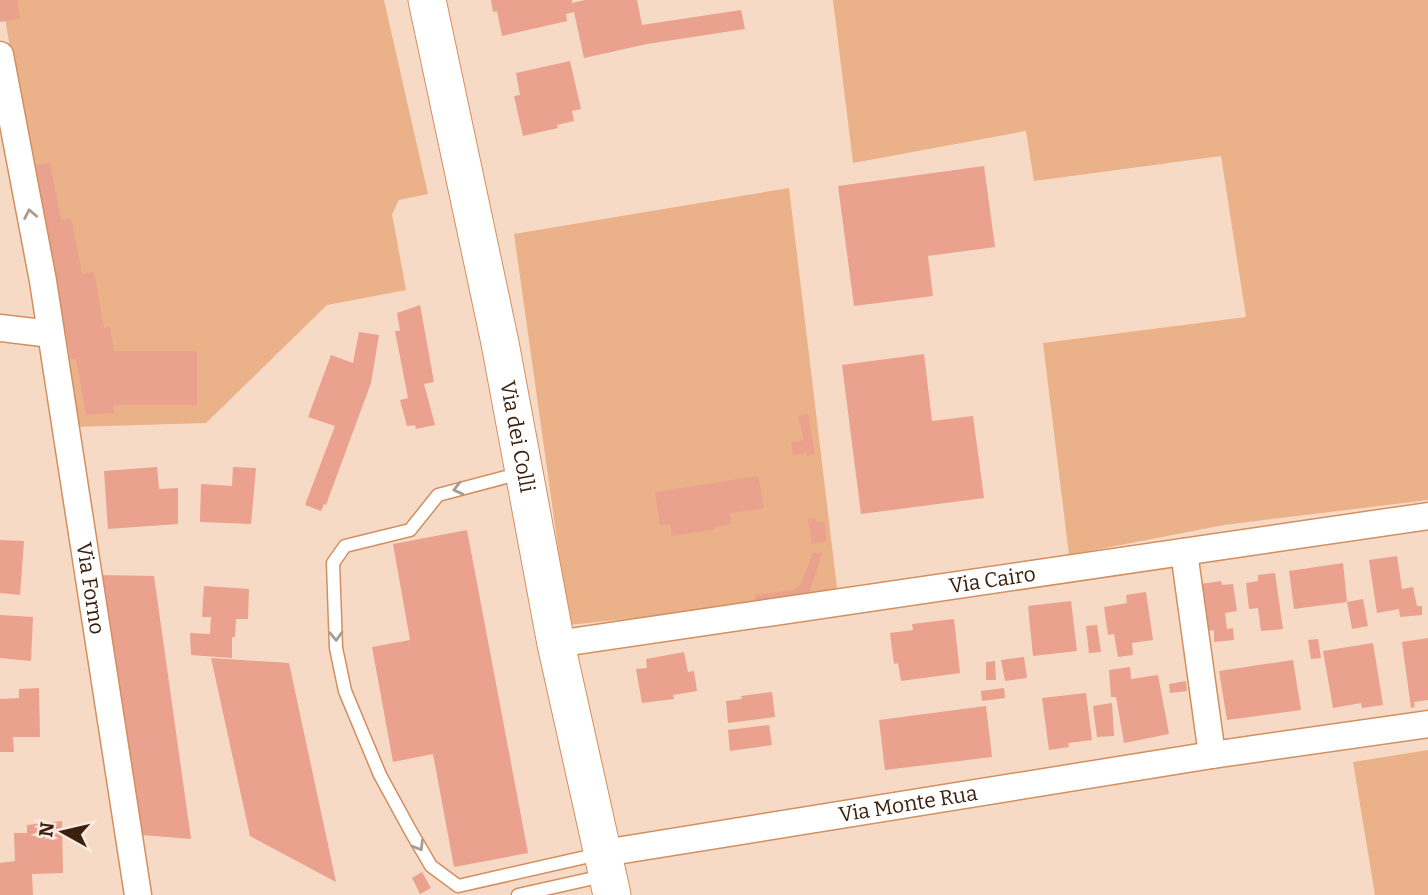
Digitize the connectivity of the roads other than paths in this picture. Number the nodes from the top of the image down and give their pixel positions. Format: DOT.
graph roads {
  1 [pos="427,0"];
  2 [pos="0,55"];
  3 [pos="0,328"];
  4 [pos="51,334"];
  5 [pos="524,472"];
  6 [pos="1428,516"];
  7 [pos="1184,552"];
  8 [pos="556,644"];
  9 [pos="1428,724"];
  10 [pos="1212,755"];
  11 [pos="608,874"];
  12 [pos="138,895"];
  13 [pos="518,895"];
  1 -- 5 [label="main road, Via dei Colli"];
  4 -- 2 [label="street, Via Forno, one-way"];
  3 -- 4 [label="street"];
  4 -- 12 [label="street, Via Forno"];
  5 -- 8 [label="main road, Via dei Colli"];
  5 -- 11 [label="lane, one-way"];
  6 -- 7 [label="street, Via Cairo"];
  7 -- 8 [label="street, Via Cairo"];
  7 -- 10 [label="street"];
  8 -- 11 [label="main road, Via dei Colli"];
  9 -- 10 [label="street, Via Monte Rua"];
  10 -- 11 [label="street, Via Monte Rua"];
  11 -- 13 [label="lane"];
}
